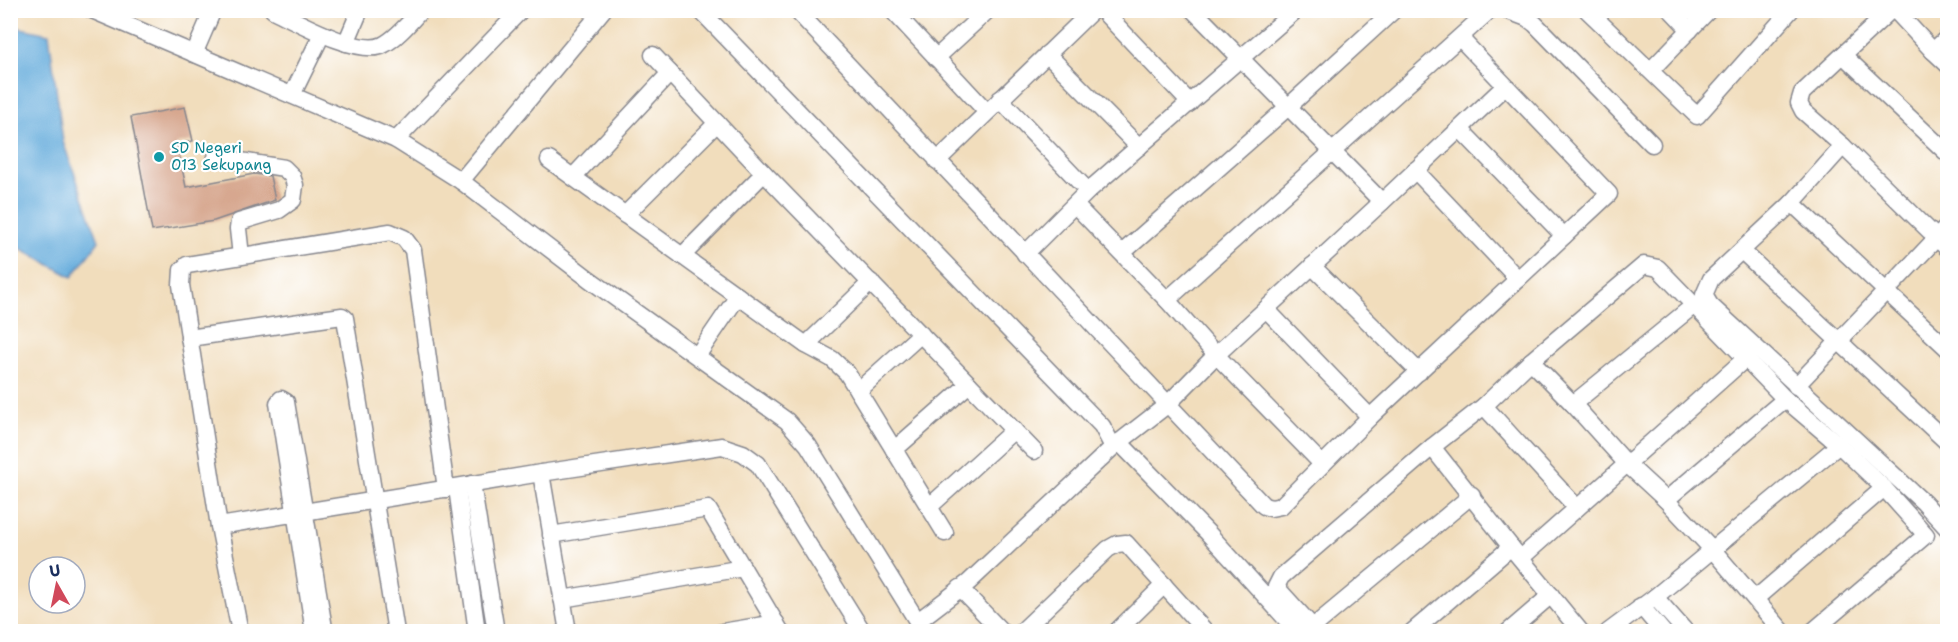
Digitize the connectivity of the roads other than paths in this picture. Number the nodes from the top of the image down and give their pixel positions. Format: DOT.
graph roads {
  1 [pos="92,10"];
  2 [pos="213,10"];
  3 [pos="273,10"];
  4 [pos="360,10"];
  5 [pos="421,10"];
  6 [pos="521,10"];
  7 [pos="603,10"];
  8 [pos="700,10"];
  9 [pos="796,10"];
  10 [pos="988,10"];
  11 [pos="1093,10"];
  12 [pos="1102,10"];
  13 [pos="1193,10"];
  14 [pos="1296,10"];
  15 [pos="1394,10"];
  16 [pos="1490,10"];
  17 [pos="1506,10"];
  18 [pos="1587,10"];
  19 [pos="1671,10"];
  20 [pos="1709,10"];
  21 [pos="1791,10"];
  22 [pos="892,11"];
  23 [pos="1896,12"];
  24 [pos="292,15"];
  25 [pos="1690,30"];
  26 [pos="322,34"];
  27 [pos="1947,37"];
  28 [pos="1460,38"];
  29 [pos="346,43"];
  30 [pos="1933,51"];
  31 [pos="194,54"];
  32 [pos="1047,54"];
  33 [pos="653,55"];
  34 [pos="1843,55"];
  35 [pos="936,58"];
  36 [pos="1240,59"];
  37 [pos="1947,65"];
  38 [pos="1651,70"];
  39 [pos="670,73"];
  40 [pos="1505,86"];
  41 [pos="292,95"];
  42 [pos="1000,99"];
  43 [pos="1190,103"];
  44 [pos="1288,107"];
  45 [pos="987,112"];
  46 [pos="717,123"];
  47 [pos="1460,129"];
  48 [pos="396,140"];
  49 [pos="1652,144"];
  50 [pos="1843,146"];
  51 [pos="1139,147"];
  52 [pos="1332,152"];
  53 [pos="1947,154"];
  54 [pos="216,157"];
  55 [pos="549,160"];
  56 [pos="937,161"];
  57 [pos="1415,170"];
  58 [pos="764,173"];
  59 [pos="573,177"];
  60 [pos="462,181"];
  61 [pos="1088,191"];
  62 [pos="1382,202"];
  63 [pos="1792,203"];
  64 [pos="1075,205"];
  65 [pos="625,215"];
  66 [pos="1564,236"];
  67 [pos="1944,238"];
  68 [pos="1742,251"];
  69 [pos="1122,253"];
  70 [pos="1025,254"];
  71 [pos="241,256"];
  72 [pos="682,256"];
  73 [pos="1312,266"];
  74 [pos="1518,279"];
  75 [pos="870,282"];
  76 [pos="1886,290"];
  77 [pos="738,296"];
  78 [pos="1167,300"];
  79 [pos="1693,306"];
  80 [pos="1266,309"];
  81 [pos="921,334"];
  82 [pos="189,338"];
  83 [pos="1839,342"];
  84 [pos="806,345"];
  85 [pos="1947,349"];
  86 [pos="1216,355"];
  87 [pos="697,356"];
  88 [pos="1745,359"];
  89 [pos="1531,362"];
  90 [pos="1419,372"];
  91 [pos="969,384"];
  92 [pos="1796,386"];
  93 [pos="858,391"];
  94 [pos="1785,399"];
  95 [pos="1573,404"];
  96 [pos="1167,405"];
  97 [pos="1484,406"];
  98 [pos="1370,417"];
  99 [pos="1014,430"];
  100 [pos="1947,443"];
  101 [pos="1116,445"];
  102 [pos="1839,445"];
  103 [pos="1432,447"];
  104 [pos="894,450"];
  105 [pos="1034,451"];
  106 [pos="1322,464"];
  107 [pos="1627,464"];
  108 [pos="541,473"];
  109 [pos="458,487"];
  110 [pos="1884,488"];
  111 [pos="1472,495"];
  112 [pos="1666,500"];
  113 [pos="375,501"];
  114 [pos="929,507"];
  115 [pos="1577,508"];
  116 [pos="300,513"];
  117 [pos="219,526"];
  118 [pos="1947,527"];
  119 [pos="945,533"];
  120 [pos="551,535"];
  121 [pos="1712,549"];
  122 [pos="1516,553"];
  123 [pos="743,568"];
  124 [pos="1164,585"];
  125 [pos="960,588"];
  126 [pos="1551,595"];
  127 [pos="562,599"];
  128 [pos="1755,599"];
  129 [pos="1648,602"];
  130 [pos="921,626"];
  131 [pos="779,627"];
  132 [pos="1310,630"];
  133 [pos="240,632"];
  134 [pos="314,632"];
  135 [pos="321,632"];
  136 [pos="396,632"];
  137 [pos="477,632"];
  138 [pos="496,632"];
  139 [pos="568,632"];
  140 [pos="722,632"];
  141 [pos="863,632"];
  142 [pos="1002,632"];
  143 [pos="1021,632"];
  144 [pos="1116,632"];
  145 [pos="1206,632"];
  146 [pos="1412,632"];
  147 [pos="1508,632"];
  148 [pos="1581,632"];
  149 [pos="1608,632"];
  150 [pos="1663,632"];
  151 [pos="1686,632"];
  152 [pos="1783,632"];
  153 [pos="1812,632"];
  1 -- 31 [label="street"];
  2 -- 31 [label="street"];
  3 -- 24 [label="street"];
  4 -- 29 [label="street"];
  5 -- 29 [label="street"];
  6 -- 48 [label="street"];
  7 -- 60 [label="street"];
  8 -- 101 [label="street"];
  9 -- 56 [label="street"];
  10 -- 35 [label="street"];
  11 -- 32 [label="street"];
  12 -- 43 [label="street"];
  13 -- 36 [label="street"];
  14 -- 36 [label="street"];
  15 -- 44 [label="street"];
  16 -- 28 [label="street"];
  17 -- 49 [label="street"];
  18 -- 38 [label="street"];
  19 -- 25 [label="street"];
  20 -- 25 [label="street"];
  21 -- 38 [label="street"];
  22 -- 35 [label="street"];
  23 -- 30 [label="street"];
  23 -- 34 [label="street"];
  24 -- 26 [label="street"];
  25 -- 38 [label="street"];
  26 -- 29 [label="street"];
  26 -- 41 [label="street"];
  27 -- 30 [label="street"];
  28 -- 40 [label="street"];
  28 -- 52 [label="street"];
  30 -- 37 [label="street"];
  31 -- 41 [label="street"];
  32 -- 42 [label="street"];
  32 -- 51 [label="street"];
  33 -- 39 [label="street"];
  34 -- 50 [label="street"];
  34 -- 53 [label="street"];
  35 -- 45 [label="street"];
  36 -- 43 [label="street"];
  36 -- 44 [label="street"];
  39 -- 46 [label="street"];
  39 -- 59 [label="street"];
  40 -- 47 [label="street"];
  40 -- 66 [label="street"];
  41 -- 48 [label="street"];
  42 -- 45 [label="street"];
  42 -- 61 [label="street"];
  43 -- 51 [label="street"];
  44 -- 52 [label="street"];
  44 -- 69 [label="street"];
  45 -- 56 [label="street"];
  46 -- 58 [label="street"];
  46 -- 65 [label="street"];
  47 -- 57 [label="street"];
  47 -- 66 [label="street"];
  48 -- 60 [label="street"];
  50 -- 63 [label="street"];
  50 -- 67 [label="street"];
  51 -- 61 [label="street"];
  52 -- 62 [label="street"];
  52 -- 78 [label="street"];
  54 -- 71 [label="street"];
  55 -- 59 [label="street"];
  56 -- 70 [label="street"];
  57 -- 62 [label="street"];
  57 -- 74 [label="street"];
  58 -- 72 [label="street"];
  58 -- 75 [label="street"];
  59 -- 65 [label="street"];
  60 -- 87 [label="street"];
  61 -- 64 [label="street"];
  62 -- 73 [label="street"];
  63 -- 68 [label="street"];
  63 -- 76 [label="street"];
  64 -- 69 [label="street"];
  64 -- 70 [label="street"];
  65 -- 72 [label="street"];
  66 -- 74 [label="street"];
  67 -- 76 [label="street"];
  68 -- 83 [label="street"];
  68 -- 92 [label="street"];
  69 -- 78 [label="street"];
  70 -- 96 [label="street"];
  71 -- 82 [label="street"];
  71 -- 109 [label="street"];
  72 -- 77 [label="street"];
  73 -- 80 [label="street"];
  73 -- 90 [label="street"];
  74 -- 90 [label="street"];
  75 -- 81 [label="street"];
  75 -- 84 [label="street"];
  76 -- 83 [label="street"];
  76 -- 85 [label="street"];
  77 -- 84 [label="street"];
  77 -- 87 [label="street"];
  78 -- 86 [label="street"];
  79 -- 88 [label="street"];
  79 -- 89 [label="street"];
  79 -- 95 [label="street"];
  80 -- 86 [label="street"];
  80 -- 98 [label="street"];
  81 -- 91 [label="street"];
  81 -- 93 [label="street"];
  82 -- 113 [label="street"];
  82 -- 117 [label="street"];
  83 -- 92 [label="street"];
  83 -- 100 [label="street"];
  84 -- 93 [label="street"];
  86 -- 96 [label="street"];
  86 -- 106 [label="street"];
  87 -- 130 [label="street"];
  88 -- 94 [label="street"];
  88 -- 107 [label="street"];
  89 -- 95 [label="street"];
  89 -- 97 [label="street"];
  90 -- 98 [label="street"];
  91 -- 99 [label="street"];
  91 -- 104 [label="street"];
  92 -- 118 [label="street"];
  93 -- 104 [label="street"];
  94 -- 102 [label="street"];
  94 -- 112 [label="street"];
  95 -- 107 [label="street"];
  96 -- 101 [label="street"];
  96 -- 106 [label="street"];
  97 -- 103 [label="street"];
  97 -- 115 [label="street"];
  98 -- 106 [label="street"];
  99 -- 105 [label="street"];
  99 -- 114 [label="street"];
  101 -- 125 [label="street"];
  101 -- 132 [label="street"];
  102 -- 110 [label="street"];
  102 -- 121 [label="street"];
  103 -- 111 [label="street"];
  103 -- 132 [label="street"];
  104 -- 114 [label="street"];
  107 -- 112 [label="street"];
  107 -- 115 [label="street"];
  108 -- 109 [label="street"];
  108 -- 120 [label="street"];
  108 -- 141 [label="street"];
  109 -- 113 [label="street"];
  109 -- 137 [label="street"];
  109 -- 138 [label="street"];
  110 -- 128 [label="street"];
  110 -- 153 [label="street"];
  111 -- 122 [label="street"];
  111 -- 132 [label="street"];
  112 -- 121 [label="street"];
  113 -- 116 [label="street"];
  113 -- 136 [label="street"];
  114 -- 119 [label="street"];
  115 -- 122 [label="street"];
  116 -- 116 [label="street"];
  116 -- 117 [label="street"];
  116 -- 134 [label="street"];
  116 -- 135 [label="street"];
  117 -- 133 [label="street"];
  120 -- 123 [label="street"];
  120 -- 127 [label="street"];
  121 -- 128 [label="street"];
  121 -- 129 [label="street"];
  122 -- 126 [label="street"];
  122 -- 146 [label="street"];
  123 -- 127 [label="street"];
  123 -- 131 [label="street"];
  124 -- 143 [label="street"];
  124 -- 144 [label="street"];
  124 -- 145 [label="street"];
  125 -- 130 [label="street"];
  125 -- 142 [label="street"];
  126 -- 147 [label="street"];
  126 -- 148 [label="street"];
  127 -- 139 [label="street"];
  128 -- 152 [label="street"];
  129 -- 149 [label="street"];
  129 -- 150 [label="street"];
  129 -- 151 [label="street"];
  131 -- 140 [label="street"];
}
